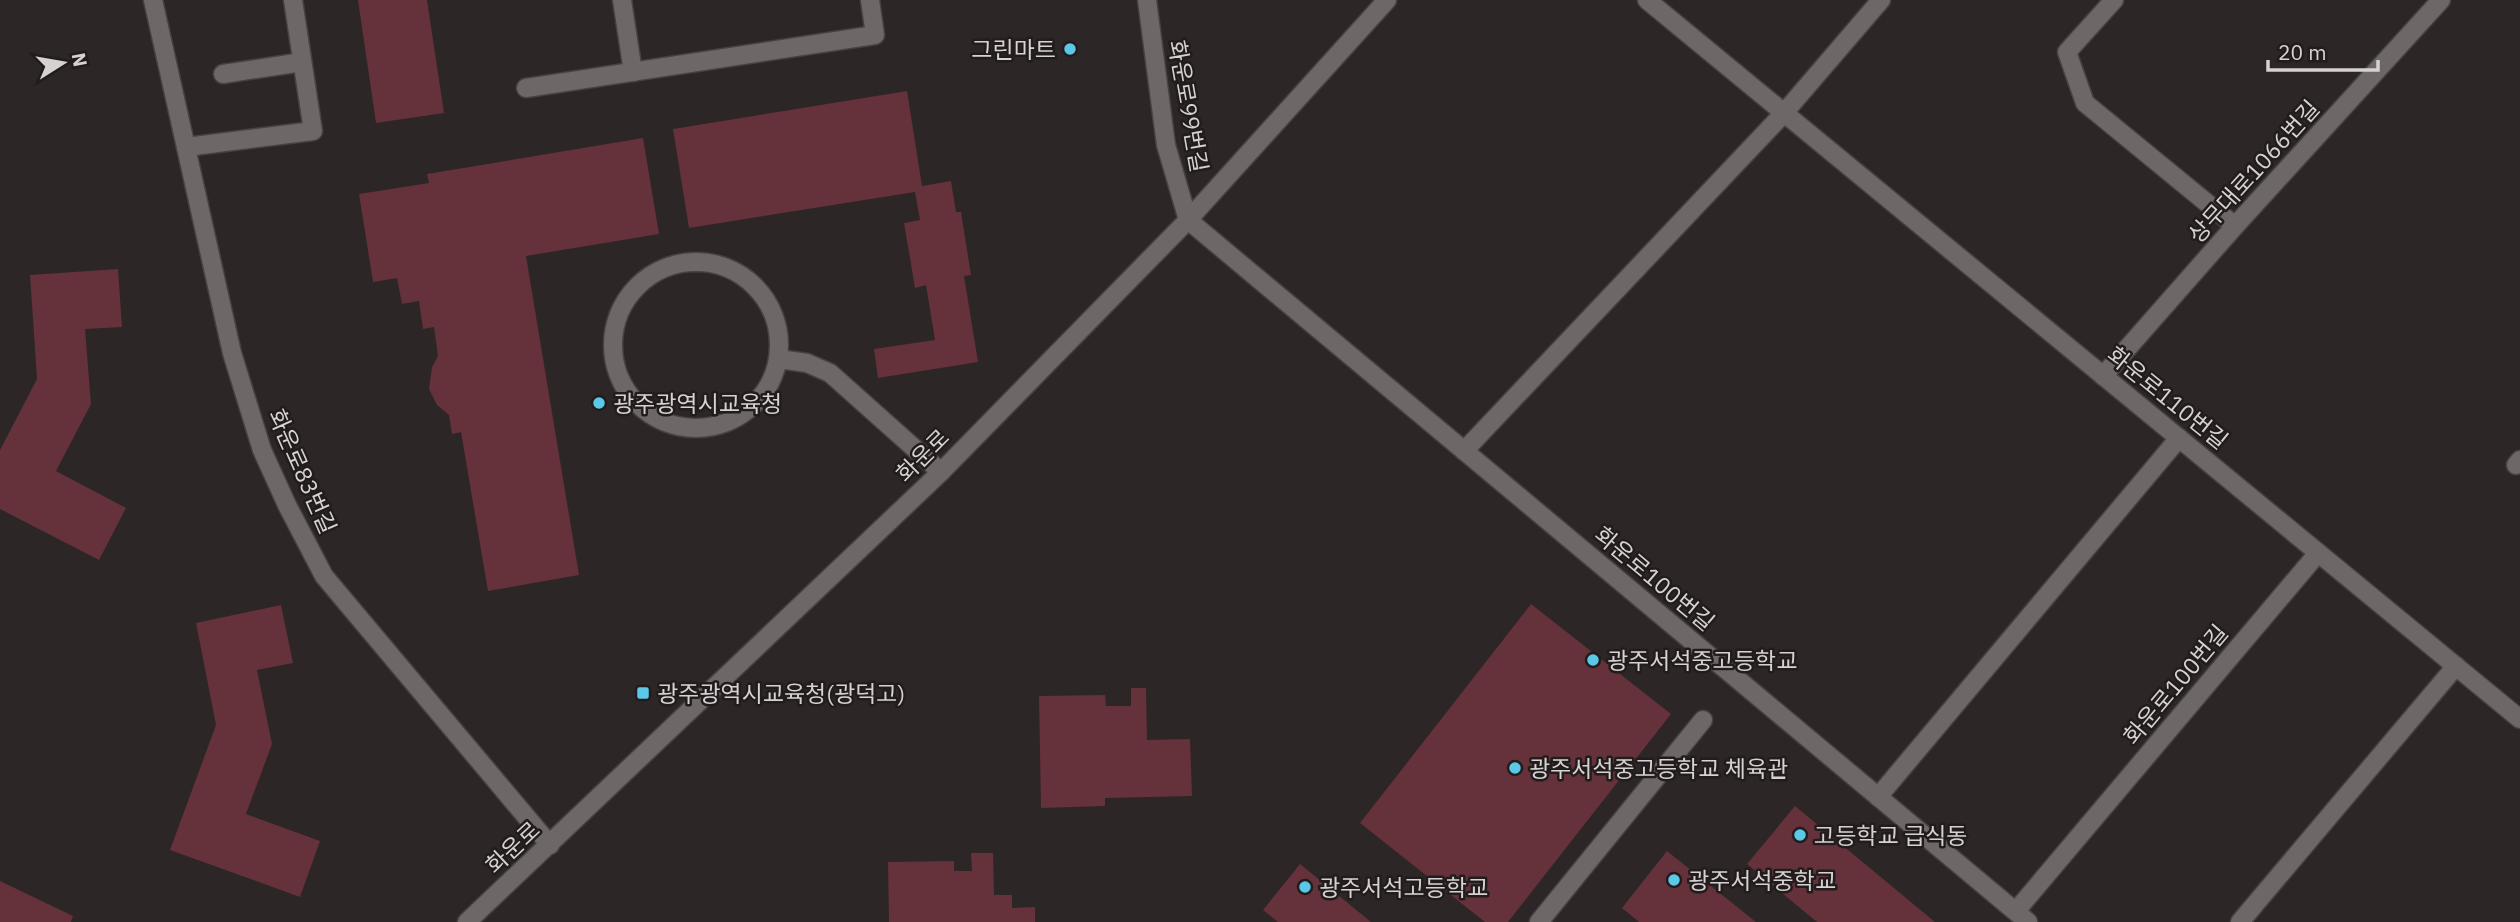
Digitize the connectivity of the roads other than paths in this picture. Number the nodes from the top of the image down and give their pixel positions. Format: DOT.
graph roads {
  1 [pos="153,0"];
  2 [pos="293,0"];
  3 [pos="622,0"];
  4 [pos="870,0"];
  5 [pos="1147,0"];
  6 [pos="1387,0"];
  7 [pos="1647,0"];
  8 [pos="1881,0"];
  9 [pos="2114,0"];
  10 [pos="2441,0"];
  11 [pos="302,62"];
  12 [pos="632,72"];
  13 [pos="223,74"];
  14 [pos="526,88"];
  15 [pos="1784,113"];
  16 [pos="186,147"];
  17 [pos="1188,220"];
  18 [pos="2235,226"];
  19 [pos="779,359"];
  20 [pos="2104,376"];
  21 [pos="2179,438"];
  22 [pos="1464,451"];
  23 [pos="941,472"];
  24 [pos="2318,553"];
  25 [pos="2456,666"];
  26 [pos="2520,719"];
  27 [pos="1703,720"];
  28 [pos="1878,797"];
  29 [pos="550,845"];
  30 [pos="2022,917"];
  31 [pos="467,922"];
  32 [pos="1539,922"];
  33 [pos="2241,922"];
  1 -- 16 [label="street, 화운로83번길"];
  2 -- 11 [label="street"];
  3 -- 12 [label="street"];
  4 -- 12 [label="street"];
  5 -- 17 [label="street, 화운로99번길"];
  6 -- 17 [label="street, 화운로"];
  7 -- 15 [label="street, 화운로110번길"];
  8 -- 15 [label="street"];
  9 -- 18 [label="street"];
  10 -- 18 [label="street, 상무대로1066번길"];
  11 -- 13 [label="street"];
  11 -- 16 [label="street"];
  12 -- 14 [label="street"];
  15 -- 20 [label="street, 화운로110번길"];
  15 -- 22 [label="street"];
  16 -- 29 [label="street, 화운로83번길"];
  17 -- 22 [label="street, 화운로100번길"];
  17 -- 23 [label="street, 화운로"];
  18 -- 20 [label="street, 상무대로1066번길"];
  19 -- 19 [label="street"];
  19 -- 23 [label="street"];
  20 -- 21 [label="street, 화운로110번길"];
  21 -- 24 [label="street, 화운로110번길"];
  21 -- 28 [label="street"];
  22 -- 28 [label="street, 화운로100번길"];
  23 -- 29 [label="street, 화운로"];
  24 -- 25 [label="street, 화운로110번길"];
  24 -- 30 [label="street, 화운로100번길"];
  25 -- 26 [label="street, 화운로110번길"];
  25 -- 33 [label="street"];
  27 -- 32 [label="street"];
  28 -- 30 [label="street, 화운로100번길"];
  29 -- 31 [label="street, 화운로"];
}
